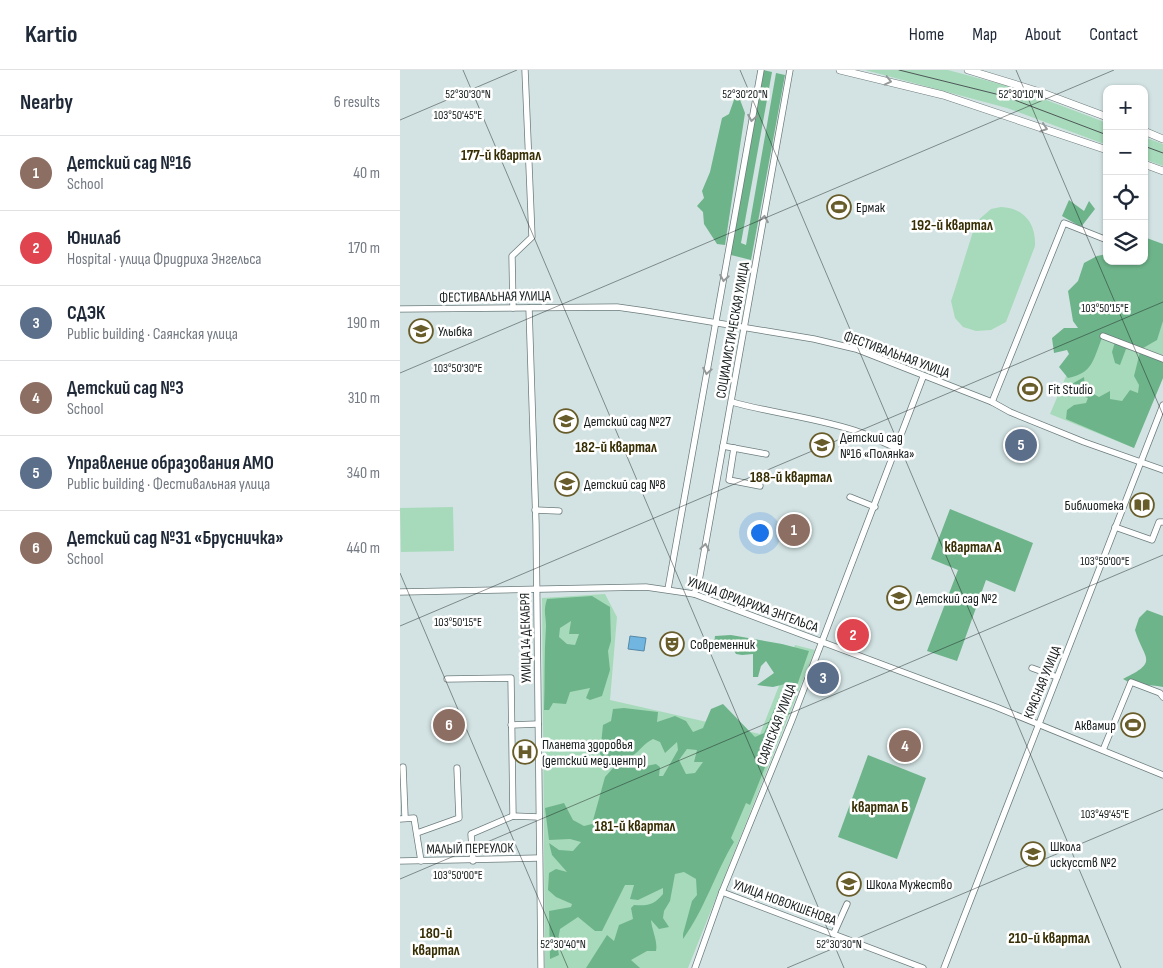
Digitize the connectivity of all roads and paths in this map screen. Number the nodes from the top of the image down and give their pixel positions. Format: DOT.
graph roads {
  1 [pos="525,70"];
  2 [pos="761,70"];
  3 [pos="790,70"];
  4 [pos="840,70"];
  5 [pos="968,70"];
  6 [pos="1103,116"];
  7 [pos="1148,133"];
  8 [pos="1163,139"];
  9 [pos="1103,149"];
  10 [pos="1148,165"];
  11 [pos="1163,171"];
  12 [pos="1103,238"];
  13 [pos="514,308"];
  14 [pos="529,308"];
  15 [pos="400,309"];
  16 [pos="716,323"];
  17 [pos="745,328"];
  18 [pos="1103,336"];
  19 [pos="1163,359"];
  20 [pos="923,377"];
  21 [pos="732,402"];
  22 [pos="992,402"];
  23 [pos="1163,405"];
  24 [pos="723,446"];
  25 [pos="734,448"];
  26 [pos="897,448"];
  27 [pos="766,454"];
  28 [pos="1140,461"];
  29 [pos="1163,470"];
  30 [pos="760,486"];
  31 [pos="850,497"];
  32 [pos="875,507"];
  33 [pos="535,510"];
  34 [pos="559,511"];
  35 [pos="1163,522"];
  36 [pos="1115,527"];
  37 [pos="536,589"];
  38 [pos="668,589"];
  39 [pos="400,592"];
  40 [pos="694,594"];
  41 [pos="821,642"];
  42 [pos="1032,668"];
  43 [pos="1057,678"];
  44 [pos="447,679"];
  45 [pos="1163,698"];
  46 [pos="538,724"];
  47 [pos="1038,724"];
  48 [pos="511,725"];
  49 [pos="1103,750"];
  50 [pos="403,767"];
  51 [pos="457,768"];
  52 [pos="1163,775"];
  53 [pos="513,816"];
  54 [pos="402,818"];
  55 [pos="539,818"];
  56 [pos="417,833"];
  57 [pos="539,858"];
  58 [pos="400,861"];
  59 [pos="421,861"];
  60 [pos="473,861"];
  61 [pos="722,892"];
  62 [pos="847,904"];
  63 [pos="834,933"];
  64 [pos="541,968"];
  65 [pos="695,968"];
  66 [pos="922,968"];
  67 [pos="944,968"];
  1 -- 13 [label="street"];
  2 -- 16 [label="street, СОЦИАЛИСТИЧЕСКАЯ УЛИЦА, one-way"];
  17 -- 3 [label="street, СОЦИАЛИСТИЧЕСКАЯ УЛИЦА, one-way"];
  4 -- 9 [label="main road, one-way"];
  5 -- 6 [label="main road"];
  7 -- 8 [label="main road"];
  10 -- 11 [label="main road"];
  12 -- 22 [label="street"];
  13 -- 14 [label="street, ФЕСТИВАЛЬНАЯ УЛИЦА"];
  13 -- 15 [label="street, ФЕСТИВАЛЬНАЯ УЛИЦА"];
  14 -- 16 [label="street, ФЕСТИВАЛЬНАЯ УЛИЦА"];
  14 -- 33 [label="street, УЛИЦА 14 ДЕКАБРЯ"];
  16 -- 17 [label="street, ФЕСТИВАЛЬНАЯ УЛИЦА"];
  16 -- 38 [label="street, СОЦИАЛИСТИЧЕСКАЯ УЛИЦА, one-way"];
  17 -- 20 [label="street, ФЕСТИВАЛЬНАЯ УЛИЦА"];
  17 -- 21 [label="street, СОЦИАЛИСТИЧЕСКАЯ УЛИЦА"];
  18 -- 19 [label="street"];
  20 -- 22 [label="street, ФЕСТИВАЛЬНАЯ УЛИЦА"];
  20 -- 26 [label="street, САЯНСКАЯ УЛИЦА"];
  21 -- 24 [label="street, СОЦИАЛИСТИЧЕСКАЯ УЛИЦА"];
  21 -- 26 [label="street"];
  22 -- 28 [label="street, ФЕСТИВАЛЬНАЯ УЛИЦА"];
  23 -- 28 [label="street, КРАСНАЯ УЛИЦА"];
  24 -- 25 [label="street"];
  40 -- 24 [label="street, СОЦИАЛИСТИЧЕСКАЯ УЛИЦА, one-way"];
  25 -- 27 [label="street"];
  25 -- 30 [label="street"];
  26 -- 32 [label="street, САЯНСКАЯ УЛИЦА"];
  28 -- 29 [label="street, ФЕСТИВАЛЬНАЯ УЛИЦА"];
  28 -- 36 [label="street, КРАСНАЯ УЛИЦА"];
  31 -- 32 [label="street"];
  32 -- 41 [label="street, САЯНСКАЯ УЛИЦА"];
  33 -- 34 [label="street"];
  33 -- 37 [label="street, УЛИЦА 14 ДЕКАБРЯ"];
  35 -- 36 [label="street"];
  36 -- 43 [label="street, КРАСНАЯ УЛИЦА"];
  37 -- 38 [label="street, УЛИЦА ФРИДРИХА ЭНГЕЛЬСА"];
  37 -- 39 [label="street, УЛИЦА ФРИДРИХА ЭНГЕЛЬСА"];
  37 -- 46 [label="street, УЛИЦА 14 ДЕКАБРЯ"];
  38 -- 40 [label="street, УЛИЦА ФРИДРИХА ЭНГЕЛЬСА"];
  40 -- 41 [label="street, УЛИЦА ФРИДРИХА ЭНГЕЛЬСА"];
  41 -- 47 [label="street, УЛИЦА ФРИДРИХА ЭНГЕЛЬСА"];
  41 -- 61 [label="street, САЯНСКАЯ УЛИЦА"];
  42 -- 43 [label="street"];
  43 -- 47 [label="street, КРАСНАЯ УЛИЦА"];
  44 -- 48 [label="street"];
  45 -- 49 [label="street"];
  46 -- 48 [label="street"];
  46 -- 55 [label="street, УЛИЦА 14 ДЕКАБРЯ"];
  47 -- 49 [label="street, УЛИЦА ФРИДРИХА ЭНГЕЛЬСА"];
  47 -- 67 [label="street, КРАСНАЯ УЛИЦА"];
  48 -- 53 [label="street"];
  49 -- 52 [label="street, УЛИЦА ФРИДРИХА ЭНГЕЛЬСА"];
  50 -- 54 [label="street"];
  51 -- 56 [label="street"];
  53 -- 55 [label="street"];
  53 -- 60 [label="street"];
  54 -- 56 [label="street"];
  55 -- 57 [label="street, УЛИЦА 14 ДЕКАБРЯ"];
  56 -- 59 [label="street"];
  57 -- 60 [label="street, МАЛЫЙ ПЕРЕУЛОК"];
  57 -- 64 [label="street, УЛИЦА 14 ДЕКАБРЯ"];
  58 -- 59 [label="street, МАЛЫЙ ПЕРЕУЛОК"];
  59 -- 60 [label="street, МАЛЫЙ ПЕРЕУЛОК"];
  61 -- 63 [label="street, УЛИЦА НОВОКШЕНОВА"];
  61 -- 65 [label="street, САЯНСКАЯ УЛИЦА"];
  62 -- 63 [label="street"];
  63 -- 66 [label="street, УЛИЦА НОВОКШЕНОВА"];
}
